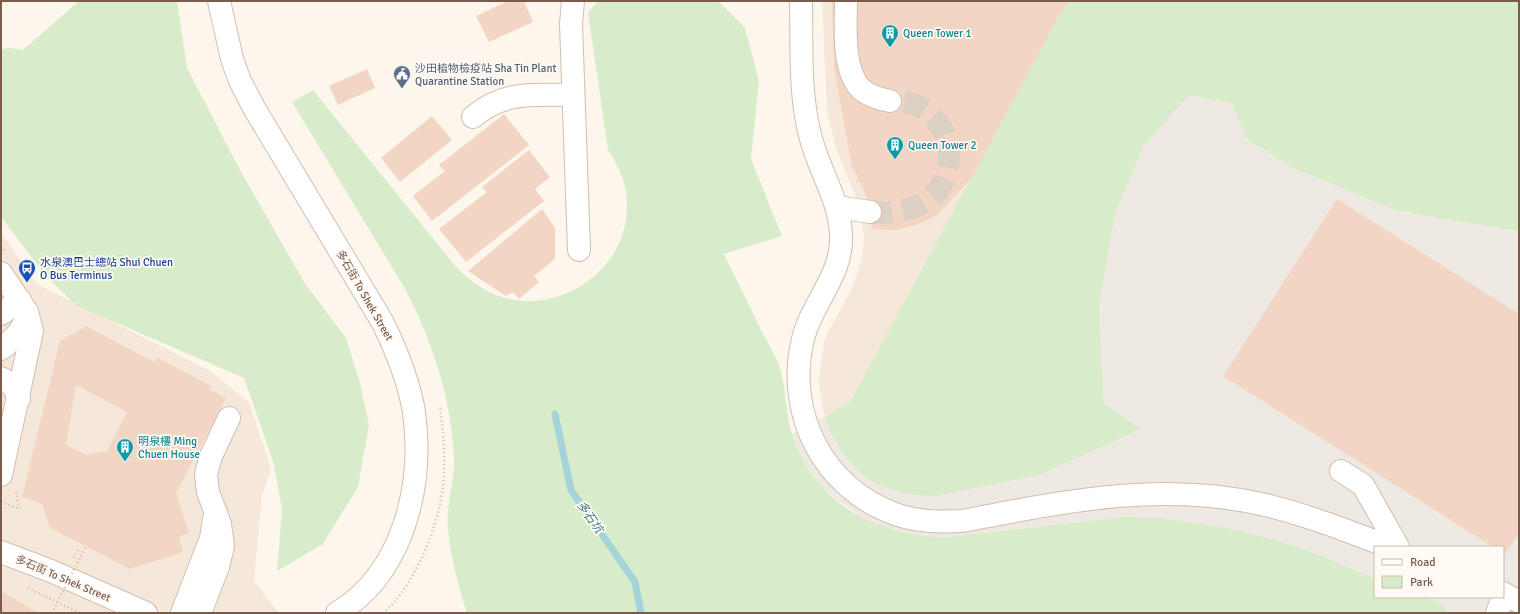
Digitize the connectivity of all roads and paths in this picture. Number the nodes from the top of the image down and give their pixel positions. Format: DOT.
graph roads {
  1 [pos="219,1"];
  2 [pos="573,1"];
  3 [pos="801,1"];
  4 [pos="846,1"];
  5 [pos="573,95"];
  6 [pos="890,101"];
  7 [pos="473,117"];
  8 [pos="837,207"];
  9 [pos="870,212"];
  10 [pos="579,250"];
  11 [pos="2,277"];
  12 [pos="24,306"];
  13 [pos="1,314"];
  14 [pos="1,349"];
  15 [pos="1,378"];
  16 [pos="19,399"];
  17 [pos="229,418"];
  18 [pos="1341,471"];
  19 [pos="1,475"];
  20 [pos="1,502"];
  21 [pos="20,509"];
  22 [pos="215,514"];
  23 [pos="86,546"];
  24 [pos="1387,546"];
  25 [pos="1397,546"];
  26 [pos="1,552"];
  27 [pos="22,586"];
  28 [pos="52,613"];
  29 [pos="80,613"];
  30 [pos="146,613"];
  31 [pos="182,613"];
  32 [pos="200,613"];
  33 [pos="336,613"];
  1 -- 33 [label="street, 多石街 To Shek Street"];
  2 -- 5 [label="street"];
  3 -- 8 [label="street"];
  4 -- 6 [label="street"];
  5 -- 7 [label="street"];
  5 -- 10 [label="street"];
  8 -- 9 [label="street"];
  8 -- 24 [label="street"];
  11 -- 12 [label="street"];
  12 -- 13 [label="street"];
  12 -- 14 [label="street"];
  12 -- 16 [label="street"];
  15 -- 16 [label="street"];
  16 -- 19 [label="street"];
  17 -- 22 [label="street"];
  18 -- 25 [label="street"];
  20 -- 21 [label="path"];
  22 -- 31 [label="street"];
  22 -- 32 [label="street"];
  23 -- 28 [label="path, bridge"];
  26 -- 30 [label="street, 多石街 To Shek Street"];
  27 -- 29 [label="path, 多石街 To Shek Street"];
}
